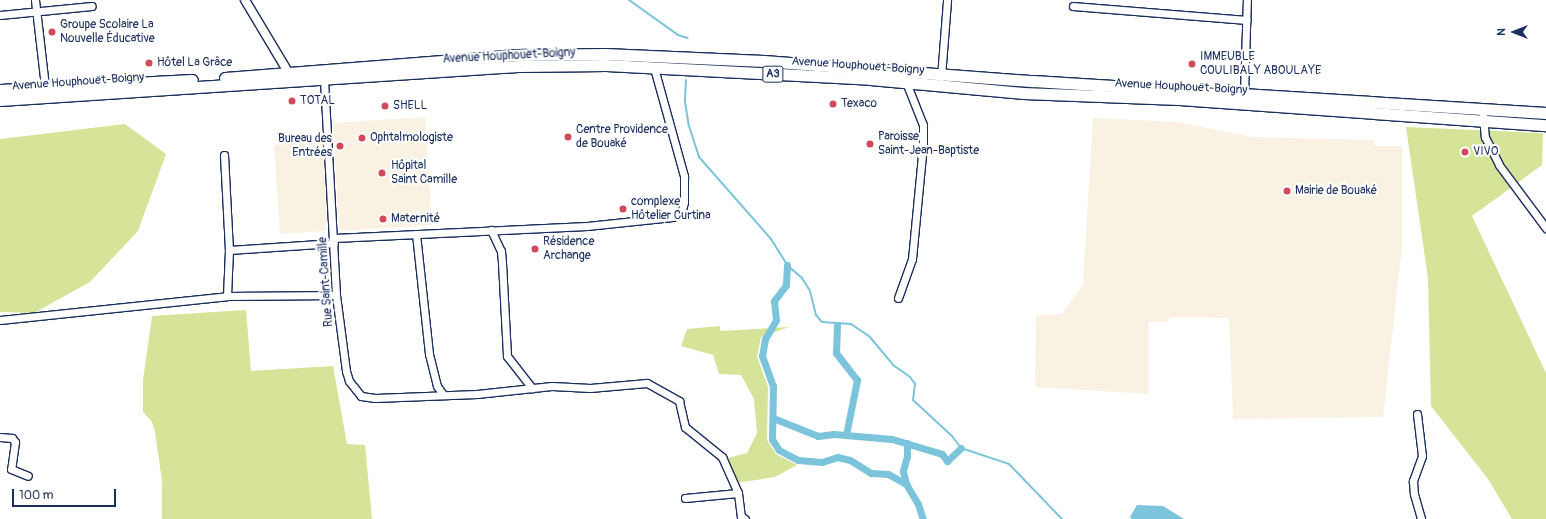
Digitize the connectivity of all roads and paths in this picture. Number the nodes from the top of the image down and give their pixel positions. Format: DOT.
graph roads {
  1 [pos="35,0"];
  2 [pos="245,0"];
  3 [pos="947,0"];
  4 [pos="1247,0"];
  5 [pos="92,6"];
  6 [pos="1073,6"];
  7 [pos="35,12"];
  8 [pos="0,15"];
  9 [pos="1246,20"];
  10 [pos="654,68"];
  11 [pos="942,73"];
  12 [pos="291,77"];
  13 [pos="324,80"];
  14 [pos="906,82"];
  15 [pos="941,85"];
  16 [pos="45,87"];
  17 [pos="0,90"];
  18 [pos="1244,93"];
  19 [pos="0,100"];
  20 [pos="1483,108"];
  21 [pos="1546,113"];
  22 [pos="1483,120"];
  23 [pos="1546,125"];
  24 [pos="224,155"];
  25 [pos="1545,226"];
  26 [pos="491,230"];
  27 [pos="416,234"];
  28 [pos="334,240"];
  29 [pos="229,250"];
  30 [pos="336,295"];
  31 [pos="227,296"];
  32 [pos="898,298"];
  33 [pos="0,320"];
  34 [pos="532,388"];
  35 [pos="442,393"];
  36 [pos="1417,414"];
  37 [pos="0,437"];
  38 [pos="28,476"];
  39 [pos="738,493"];
  40 [pos="685,498"];
  41 [pos="745,519"];
  42 [pos="1421,519"];
  1 -- 7 [label="street"];
  2 -- 12 [label="street"];
  3 -- 11 [label="street"];
  4 -- 9 [label="street"];
  5 -- 7 [label="street"];
  6 -- 9 [label="street"];
  7 -- 8 [label="street"];
  7 -- 16 [label="street"];
  9 -- 18 [label="street"];
  10 -- 13 [label="highway, Avenue Houphouët-Boigny / A3"];
  10 -- 14 [label="highway, Avenue Houphouët-Boigny / A3"];
  10 -- 26 [label="street"];
  11 -- 12 [label="highway, Avenue Houphouët-Boigny / A3"];
  11 -- 15 [label="street"];
  11 -- 18 [label="highway, Avenue Houphouët-Boigny / A3"];
  12 -- 13 [label="highway, Avenue Houphouët-Boigny / A3"];
  12 -- 16 [label="highway, Avenue Houphouët-Boigny / A3"];
  12 -- 19 [label="highway, Avenue Houphouët-Boigny / A3"];
  13 -- 28 [label="street, Rue Saint-Camille"];
  14 -- 15 [label="highway, Avenue Houphouët-Boigny / A3"];
  14 -- 32 [label="street"];
  15 -- 22 [label="highway, Avenue Houphouët-Boigny / A3"];
  16 -- 17 [label="highway, Avenue Houphouët-Boigny / A3"];
  18 -- 20 [label="highway, Avenue Houphouët-Boigny / A3"];
  20 -- 21 [label="highway, Avenue Houphouët-Boigny / A3"];
  20 -- 22 [label="street"];
  22 -- 23 [label="highway, Avenue Houphouët-Boigny / A3"];
  22 -- 25 [label="street"];
  24 -- 29 [label="street"];
  26 -- 27 [label="street"];
  26 -- 34 [label="street"];
  27 -- 28 [label="street"];
  27 -- 35 [label="street"];
  28 -- 29 [label="street"];
  28 -- 30 [label="street, Rue Saint-Camille"];
  29 -- 31 [label="street"];
  30 -- 31 [label="street"];
  30 -- 35 [label="street, Rue Saint-Camille"];
  31 -- 33 [label="street"];
  34 -- 35 [label="street"];
  34 -- 39 [label="street"];
  36 -- 42 [label="street"];
  37 -- 38 [label="street"];
  39 -- 40 [label="street"];
  39 -- 41 [label="street"];
}
